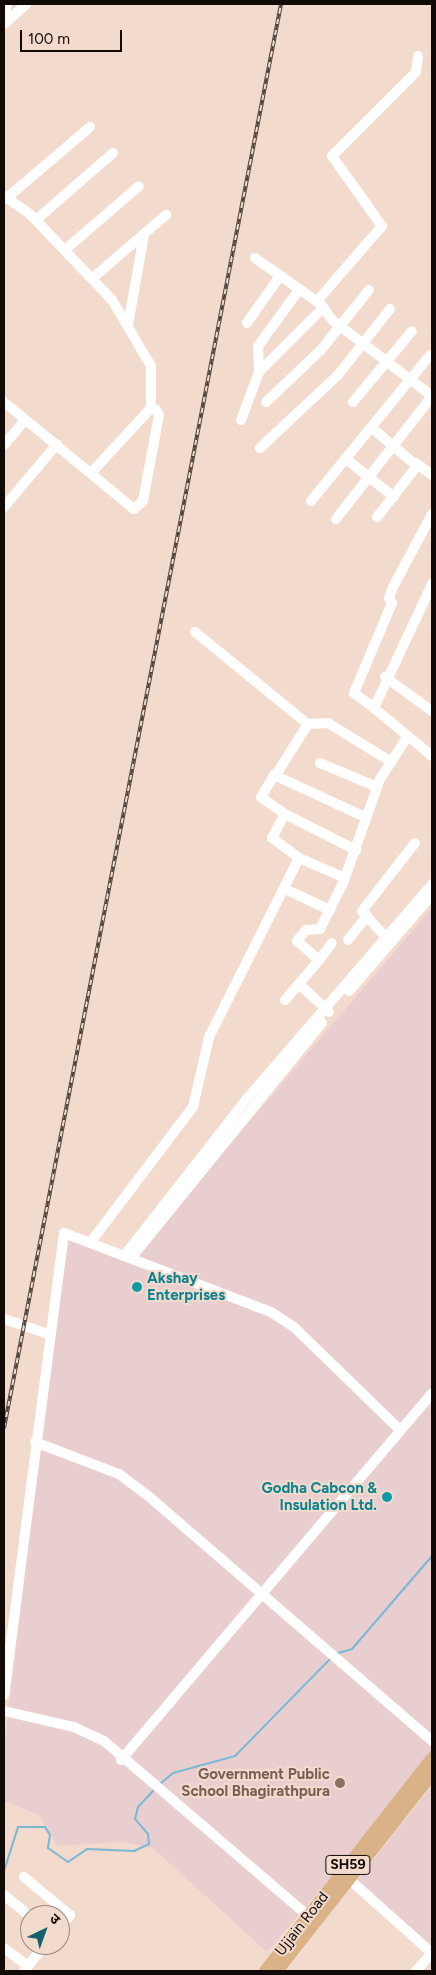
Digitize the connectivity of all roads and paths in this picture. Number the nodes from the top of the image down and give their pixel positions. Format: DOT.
graph roads {
  1 [pos="7,4"];
  2 [pos="26,4"];
  3 [pos="4,23"];
  4 [pos="418,56"];
  5 [pos="90,127"];
  6 [pos="114,153"];
  7 [pos="139,186"];
  8 [pos="6,197"];
  9 [pos="166,216"];
  10 [pos="36,220"];
  11 [pos="144,234"];
  12 [pos="66,249"];
  13 [pos="255,258"];
  14 [pos="94,276"];
  15 [pos="280,276"];
  16 [pos="299,290"];
  17 [pos="369,290"];
  18 [pos="320,306"];
  19 [pos="390,309"];
  20 [pos="247,323"];
  21 [pos="128,325"];
  22 [pos="340,326"];
  23 [pos="412,331"];
  24 [pos="363,344"];
  25 [pos="430,355"];
  26 [pos="387,362"];
  27 [pos="258,372"];
  28 [pos="410,380"];
  29 [pos="432,396"];
  30 [pos="4,402"];
  31 [pos="266,402"];
  32 [pos="353,402"];
  33 [pos="151,408"];
  34 [pos="25,420"];
  35 [pos="241,420"];
  36 [pos="372,428"];
  37 [pos="57,444"];
  38 [pos="4,445"];
  39 [pos="394,446"];
  40 [pos="260,448"];
  41 [pos="346,459"];
  42 [pos="416,463"];
  43 [pos="91,473"];
  44 [pos="432,474"];
  45 [pos="369,477"];
  46 [pos="394,497"];
  47 [pos="311,501"];
  48 [pos="4,507"];
  49 [pos="432,514"];
  50 [pos="377,517"];
  51 [pos="336,519"];
  52 [pos="432,584"];
  53 [pos="195,632"];
  54 [pos="385,677"];
  55 [pos="374,708"];
  56 [pos="432,711"];
  57 [pos="308,724"];
  58 [pos="408,736"];
  59 [pos="432,756"];
  60 [pos="390,760"];
  61 [pos="320,763"];
  62 [pos="277,773"];
  63 [pos="377,787"];
  64 [pos="285,814"];
  65 [pos="367,818"];
  66 [pos="415,843"];
  67 [pos="356,850"];
  68 [pos="299,858"];
  69 [pos="345,878"];
  70 [pos="432,884"];
  71 [pos="284,889"];
  72 [pos="432,895"];
  73 [pos="330,910"];
  74 [pos="367,916"];
  75 [pos="348,940"];
  76 [pos="389,940"];
  77 [pos="332,943"];
  78 [pos="319,960"];
  79 [pos="299,984"];
  80 [pos="285,1000"];
  81 [pos="328,1011"];
  82 [pos="90,1243"];
  83 [pos="128,1257"];
  84 [pos="4,1319"];
  85 [pos="48,1334"];
  86 [pos="432,1393"];
  87 [pos="400,1430"];
  88 [pos="35,1442"];
  89 [pos="262,1595"];
  90 [pos="4,1695"];
  91 [pos="4,1711"];
  92 [pos="432,1741"];
  93 [pos="432,1758"];
  94 [pos="121,1760"];
  95 [pos="432,1774"];
  96 [pos="24,1877"];
  97 [pos="350,1880"];
  98 [pos="4,1895"];
  99 [pos="58,1905"];
  100 [pos="20,1908"];
  101 [pos="308,1916"];
  102 [pos="4,1948"];
  103 [pos="38,1955"];
  104 [pos="26,1969"];
  105 [pos="265,1971"];
  106 [pos="277,1971"];
  107 [pos="416,1971"];
  1 -- 3 [label="street"];
  2 -- 3 [label="street"];
  4 -- 18 [label="street"];
  5 -- 8 [label="street"];
  6 -- 10 [label="street"];
  7 -- 12 [label="street"];
  8 -- 10 [label="street"];
  9 -- 11 [label="street"];
  10 -- 12 [label="street"];
  11 -- 14 [label="street"];
  11 -- 21 [label="street"];
  12 -- 14 [label="street"];
  13 -- 15 [label="street"];
  14 -- 21 [label="street"];
  15 -- 16 [label="street"];
  15 -- 20 [label="street"];
  16 -- 18 [label="street"];
  16 -- 27 [label="street"];
  17 -- 22 [label="street"];
  18 -- 22 [label="street"];
  18 -- 27 [label="street"];
  19 -- 24 [label="street"];
  21 -- 33 [label="street"];
  22 -- 24 [label="street"];
  22 -- 31 [label="street"];
  23 -- 26 [label="street"];
  24 -- 26 [label="street"];
  24 -- 40 [label="street"];
  25 -- 28 [label="street"];
  26 -- 28 [label="street"];
  26 -- 32 [label="street"];
  27 -- 35 [label="street"];
  28 -- 29 [label="street"];
  28 -- 36 [label="street"];
  29 -- 39 [label="street"];
  30 -- 34 [label="street"];
  33 -- 43 [label="street"];
  33 -- 43 [label="street"];
  34 -- 37 [label="street"];
  34 -- 38 [label="street"];
  36 -- 39 [label="street"];
  36 -- 41 [label="street"];
  37 -- 43 [label="street"];
  37 -- 48 [label="street"];
  39 -- 42 [label="street"];
  39 -- 45 [label="street"];
  41 -- 45 [label="street"];
  41 -- 47 [label="street"];
  42 -- 44 [label="street"];
  42 -- 46 [label="street"];
  45 -- 46 [label="street"];
  45 -- 51 [label="street"];
  46 -- 50 [label="street"];
  49 -- 55 [label="street"];
  52 -- 54 [label="street"];
  53 -- 57 [label="street"];
  54 -- 55 [label="street"];
  54 -- 56 [label="street"];
  55 -- 58 [label="street"];
  57 -- 60 [label="street"];
  57 -- 62 [label="street"];
  58 -- 59 [label="street"];
  58 -- 60 [label="street"];
  60 -- 63 [label="street"];
  61 -- 63 [label="street"];
  62 -- 64 [label="street"];
  62 -- 65 [label="street"];
  63 -- 65 [label="street"];
  64 -- 67 [label="street"];
  64 -- 68 [label="street"];
  65 -- 67 [label="street"];
  66 -- 74 [label="street"];
  67 -- 69 [label="street"];
  68 -- 69 [label="street"];
  68 -- 71 [label="street"];
  69 -- 73 [label="street"];
  70 -- 76 [label="street"];
  71 -- 73 [label="street"];
  71 -- 82 [label="street"];
  72 -- 76 [label="street"];
  73 -- 78 [label="street"];
  74 -- 75 [label="street"];
  74 -- 76 [label="street"];
  76 -- 81 [label="street"];
  77 -- 78 [label="street"];
  78 -- 79 [label="street"];
  79 -- 80 [label="street"];
  79 -- 81 [label="street"];
  81 -- 83 [label="street"];
  82 -- 83 [label="street"];
  82 -- 85 [label="street"];
  83 -- 87 [label="street"];
  84 -- 85 [label="street"];
  85 -- 88 [label="street"];
  86 -- 87 [label="street"];
  87 -- 89 [label="street"];
  88 -- 89 [label="street"];
  88 -- 90 [label="street"];
  89 -- 92 [label="street"];
  89 -- 94 [label="street"];
  91 -- 94 [label="street"];
  93 -- 101 [label="main road, Ujjain Road / SH59"];
  94 -- 101 [label="street"];
  95 -- 97 [label="main road, Ujjain Road / SH59"];
  96 -- 99 [label="street"];
  97 -- 106 [label="main road, Ujjain Road / SH59"];
  97 -- 107 [label="street"];
  98 -- 100 [label="street"];
  101 -- 105 [label="main road, Ujjain Road / SH59"];
  102 -- 104 [label="street"];
  103 -- 104 [label="street"];
}
